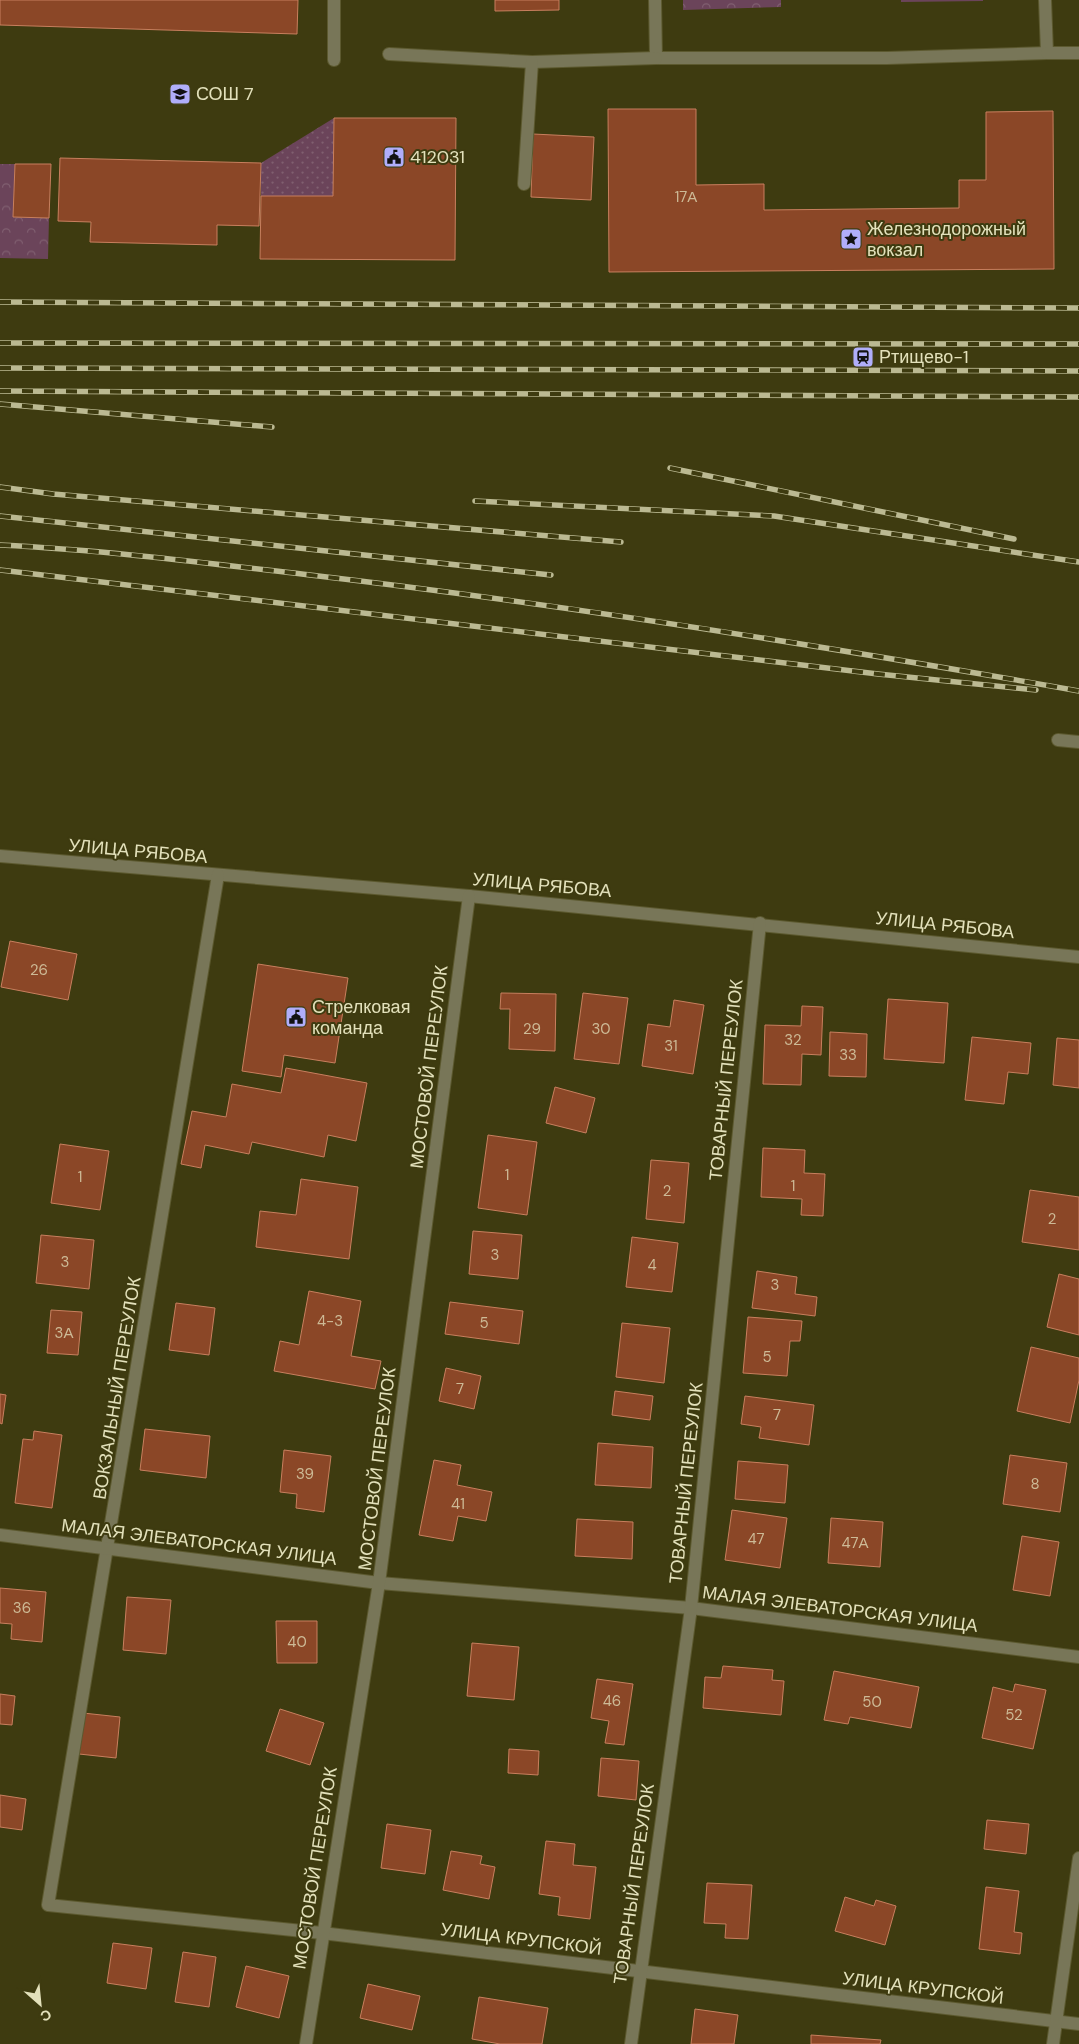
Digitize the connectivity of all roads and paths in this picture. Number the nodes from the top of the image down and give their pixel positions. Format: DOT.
graph roads {
  1 [pos="334,0"];
  2 [pos="655,0"];
  3 [pos="1045,0"];
  4 [pos="1047,53"];
  5 [pos="1079,53"];
  6 [pos="389,54"];
  7 [pos="656,58"];
  8 [pos="334,60"];
  9 [pos="532,62"];
  10 [pos="524,184"];
  11 [pos="1058,740"];
  12 [pos="1079,742"];
  13 [pos="0,856"];
  14 [pos="218,875"];
  15 [pos="469,896"];
  16 [pos="760,923"];
  17 [pos="1079,957"];
  18 [pos="0,1535"];
  19 [pos="109,1548"];
  20 [pos="379,1583"];
  21 [pos="691,1608"];
  22 [pos="1079,1657"];
  23 [pos="1079,1858"];
  24 [pos="48,1905"];
  25 [pos="322,1933"];
  26 [pos="639,1971"];
  27 [pos="1055,2021"];
  28 [pos="1079,2024"];
  29 [pos="306,2044"];
  30 [pos="631,2044"];
  31 [pos="1052,2044"];
  1 -- 8 [label="street"];
  2 -- 7 [label="street"];
  3 -- 4 [label="street"];
  4 -- 5 [label="street"];
  4 -- 7 [label="street"];
  6 -- 9 [label="street"];
  7 -- 9 [label="street"];
  9 -- 10 [label="street"];
  11 -- 12 [label="street"];
  13 -- 14 [label="street, УЛИЦА РЯБОВА"];
  14 -- 15 [label="street, УЛИЦА РЯБОВА"];
  14 -- 19 [label="street, ВОКЗАЛЬНЫЙ ПЕРЕУЛОК"];
  15 -- 16 [label="street, УЛИЦА РЯБОВА"];
  15 -- 20 [label="street, МОСТОВОЙ ПЕРЕУЛОК"];
  16 -- 17 [label="street, УЛИЦА РЯБОВА"];
  16 -- 21 [label="street, ТОВАРНЫЙ ПЕРЕУЛОК"];
  18 -- 19 [label="street, МАЛАЯ ЭЛЕВАТОРСКАЯ УЛИЦА"];
  19 -- 20 [label="street, МАЛАЯ ЭЛЕВАТОРСКАЯ УЛИЦА"];
  19 -- 24 [label="street, ВОКЗАЛЬНЫЙ ПЕРЕУЛОК"];
  20 -- 21 [label="street, МАЛАЯ ЭЛЕВАТОРСКАЯ УЛИЦА"];
  20 -- 25 [label="street, МОСТОВОЙ ПЕРЕУЛОК"];
  21 -- 22 [label="street, МАЛАЯ ЭЛЕВАТОРСКАЯ УЛИЦА"];
  21 -- 26 [label="street, ТОВАРНЫЙ ПЕРЕУЛОК"];
  23 -- 27 [label="street"];
  24 -- 25 [label="street, УЛИЦА КРУПСКОЙ"];
  25 -- 26 [label="street, УЛИЦА КРУПСКОЙ"];
  25 -- 29 [label="street, МОСТОВОЙ ПЕРЕУЛОК"];
  26 -- 27 [label="street, УЛИЦА КРУПСКОЙ"];
  26 -- 30 [label="street, ТОВАРНЫЙ ПЕРЕУЛОК"];
  27 -- 28 [label="street, УЛИЦА КРУПСКОЙ"];
  27 -- 31 [label="street"];
}
